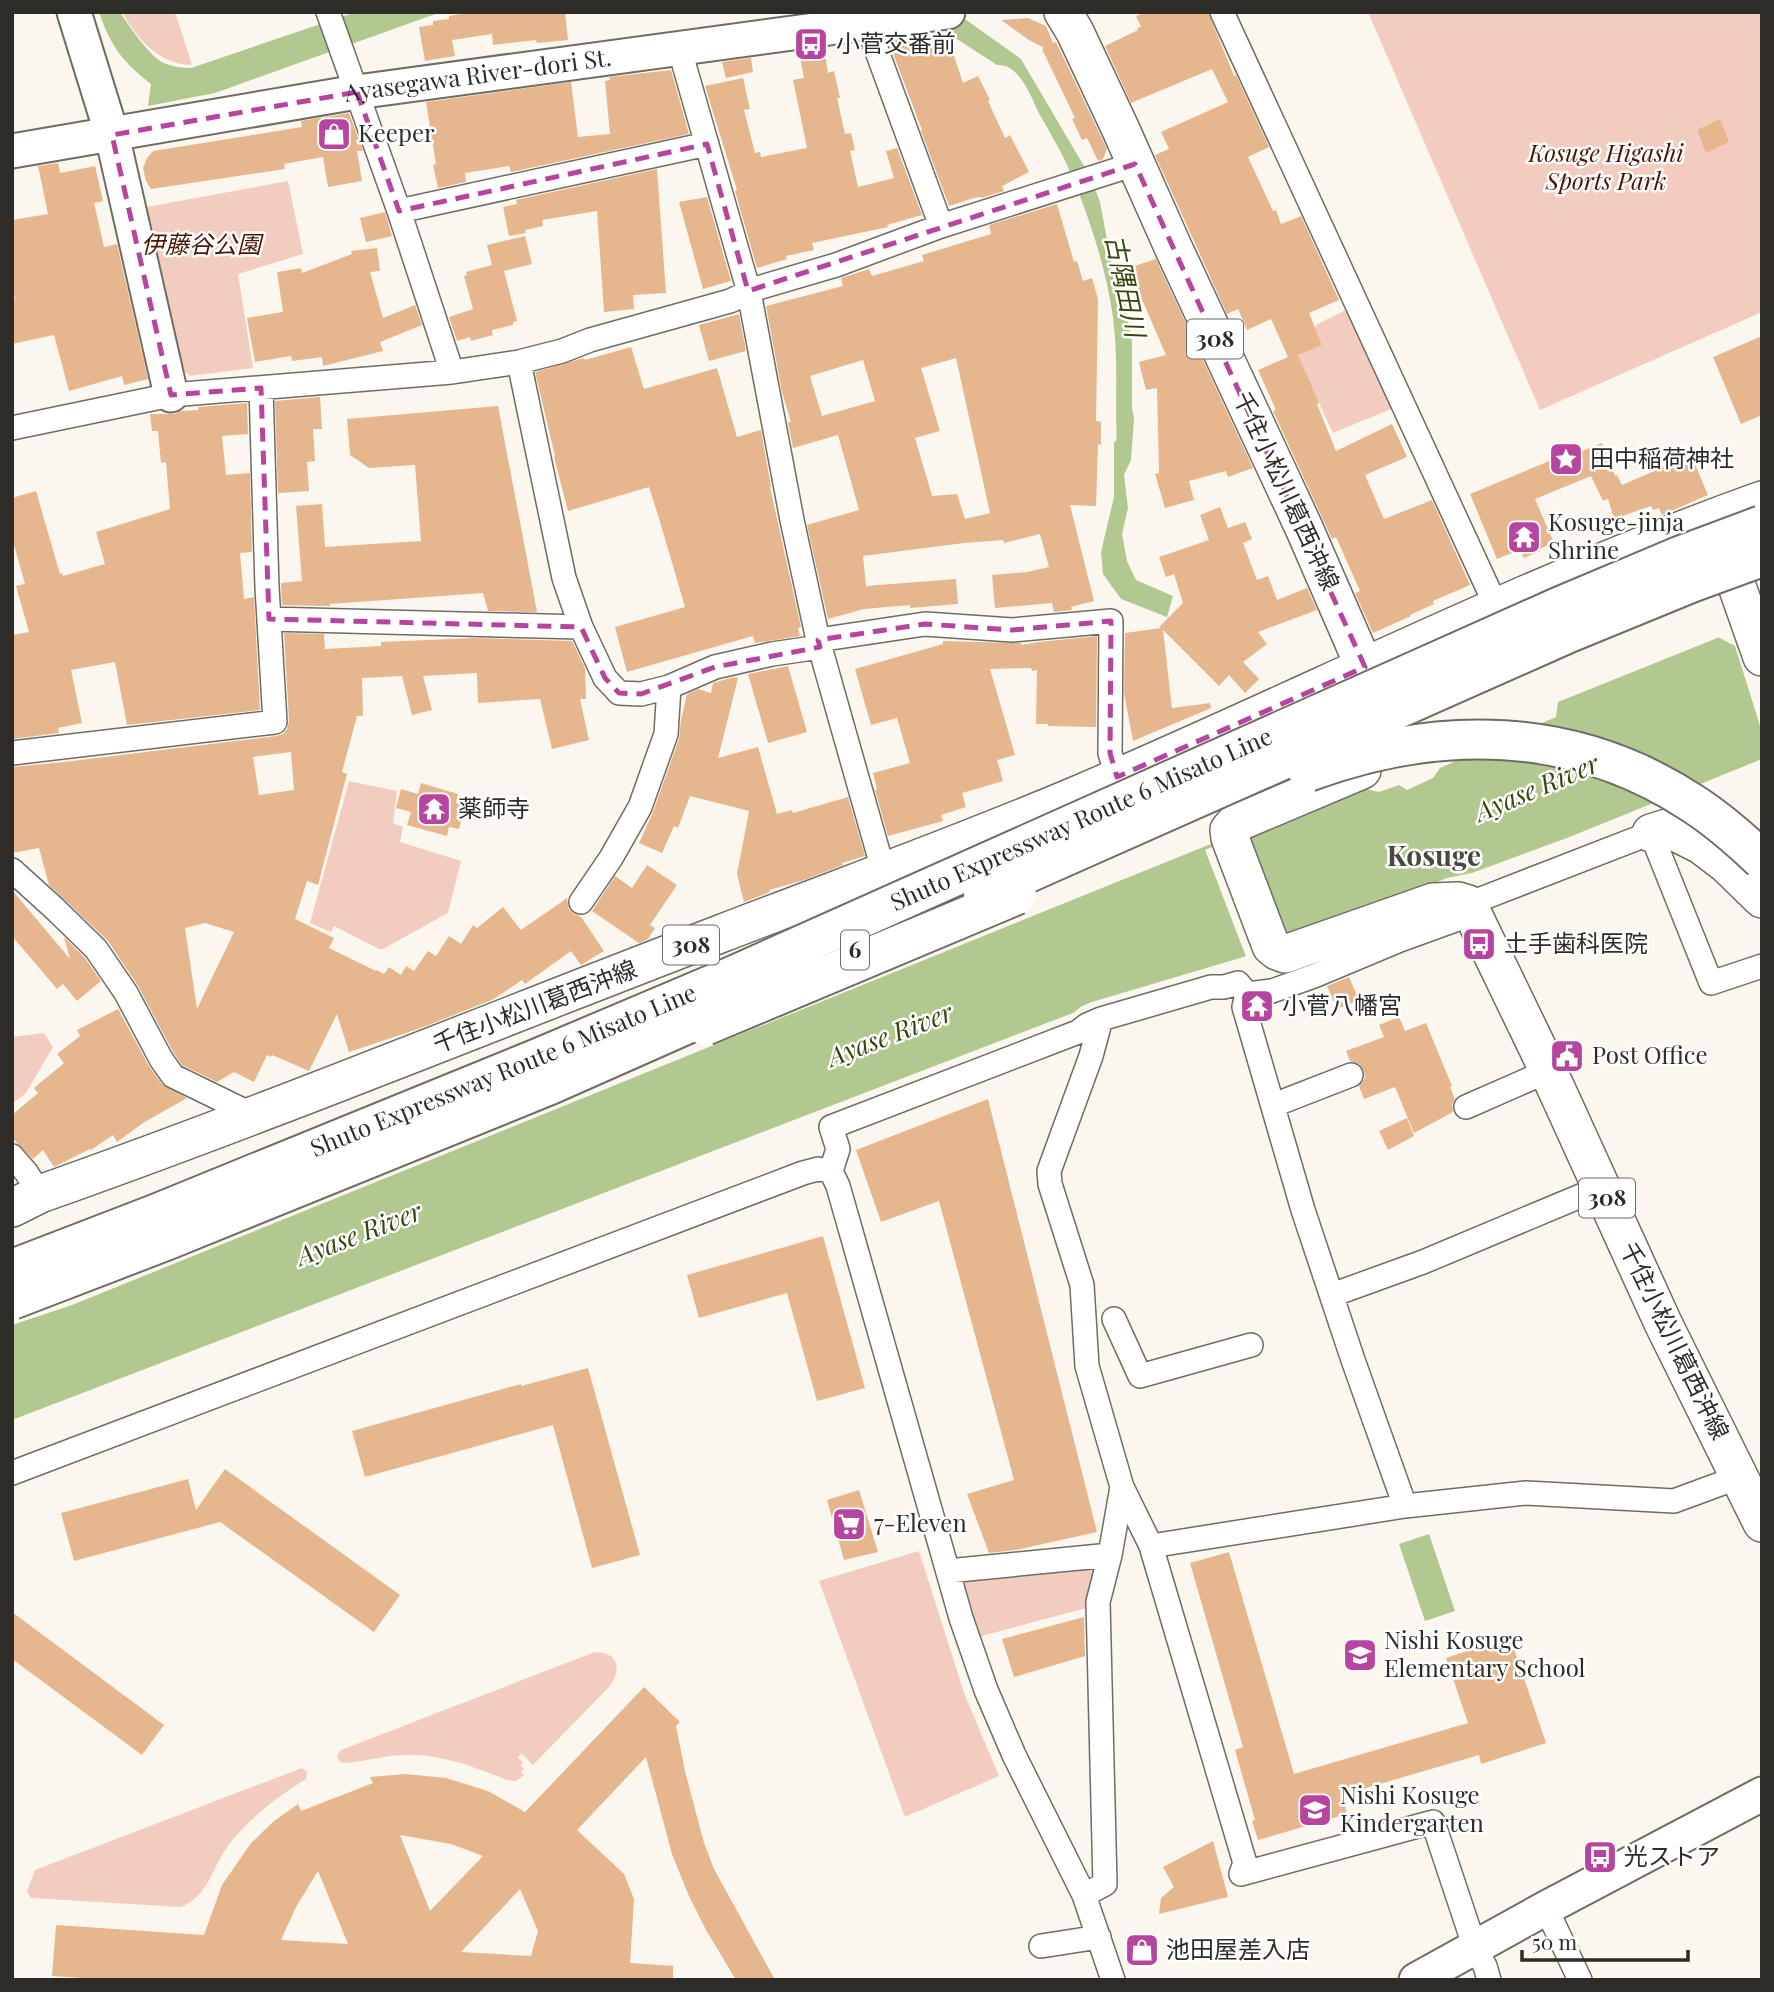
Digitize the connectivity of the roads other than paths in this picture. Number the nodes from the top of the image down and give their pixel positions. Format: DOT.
graph roads {
  1 [pos="74,12"];
  2 [pos="328,12"];
  3 [pos="947,12"];
  4 [pos="1063,12"];
  5 [pos="1222,12"];
  6 [pos="867,24"];
  7 [pos="679,47"];
  8 [pos="357,92"];
  9 [pos="112,135"];
  10 [pos="707,144"];
  11 [pos="12,151"];
  12 [pos="1135,164"];
  13 [pos="399,211"];
  14 [pos="941,226"];
  15 [pos="748,292"];
  16 [pos="519,362"];
  17 [pos="452,372"];
  18 [pos="261,388"];
  19 [pos="171,395"];
  20 [pos="12,428"];
  21 [pos="1743,513"];
  22 [pos="1754,575"];
  23 [pos="1490,595"];
  24 [pos="269,619"];
  25 [pos="581,627"];
  26 [pos="819,643"];
  27 [pos="1762,657"];
  28 [pos="1364,667"];
  29 [pos="668,687"];
  30 [pos="12,753"];
  31 [pos="1117,777"];
  32 [pos="1651,833"];
  33 [pos="1762,846"];
  34 [pos="1744,862"];
  35 [pos="12,870"];
  36 [pos="884,873"];
  37 [pos="1762,899"];
  38 [pos="581,902"];
  39 [pos="1468,904"];
  40 [pos="1762,966"];
  41 [pos="732,976"];
  42 [pos="1247,994"];
  43 [pos="1101,1019"];
  44 [pos="1548,1071"];
  45 [pos="1351,1075"];
  46 [pos="550,1085"];
  47 [pos="1274,1105"];
  48 [pos="1466,1107"];
  49 [pos="253,1115"];
  50 [pos="12,1156"];
  51 [pos="831,1171"];
  52 [pos="1602,1187"];
  53 [pos="26,1201"];
  54 [pos="12,1269"];
  55 [pos="1332,1295"];
  56 [pos="12,1300"];
  57 [pos="1086,1331"];
  58 [pos="1251,1345"];
  59 [pos="12,1473"];
  60 [pos="1739,1477"];
  61 [pos="1122,1487"];
  62 [pos="1405,1506"];
  63 [pos="1762,1523"];
  64 [pos="1152,1546"];
  65 [pos="1110,1555"];
  66 [pos="948,1571"];
  67 [pos="1762,1794"];
  68 [pos="1084,1895"];
  69 [pos="1546,1908"];
  70 [pos="1100,1937"];
  71 [pos="1041,1946"];
  72 [pos="1475,1948"];
  73 [pos="1113,1980"];
  74 [pos="1416,1980"];
  75 [pos="1489,1980"];
  76 [pos="1580,1980"];
  1 -- 9 [label="street"];
  2 -- 8 [label="street"];
  3 -- 6 [label="street, Ayasegawa River-dori St."];
  4 -- 12 [label="main road, 千住小松川葛西沖線 / 308"];
  5 -- 23 [label="street"];
  6 -- 7 [label="street, Ayasegawa River-dori St."];
  6 -- 14 [label="street"];
  7 -- 8 [label="street, Ayasegawa River-dori St."];
  7 -- 10 [label="street"];
  8 -- 9 [label="street, Ayasegawa River-dori St."];
  8 -- 13 [label="street"];
  9 -- 11 [label="street, Ayasegawa River-dori St."];
  9 -- 19 [label="street"];
  10 -- 13 [label="street"];
  10 -- 15 [label="street"];
  12 -- 14 [label="street"];
  12 -- 28 [label="main road, 千住小松川葛西沖線 / 308"];
  13 -- 17 [label="street"];
  14 -- 15 [label="street"];
  15 -- 16 [label="street"];
  15 -- 26 [label="street"];
  16 -- 17 [label="street"];
  16 -- 25 [label="street"];
  17 -- 18 [label="street"];
  18 -- 19 [label="street"];
  18 -- 24 [label="street"];
  19 -- 20 [label="street"];
  21 -- 22 [label="main road"];
  21 -- 28 [label="main road, 千住小松川葛西沖線 / 308"];
  21 -- 41 [label="highway, Shuto Expressway Route 6 Misato Line / 6, bridge"];
  22 -- 27 [label="main road"];
  22 -- 28 [label="main road, 千住小松川葛西沖線 / 308"];
  22 -- 46 [label="highway, Shuto Expressway Route 6 Misato Line / 6, bridge"];
  24 -- 25 [label="street"];
  24 -- 30 [label="street"];
  25 -- 29 [label="street"];
  26 -- 29 [label="street"];
  26 -- 31 [label="street"];
  26 -- 36 [label="street"];
  28 -- 31 [label="main road, 千住小松川葛西沖線 / 308"];
  28 -- 39 [label="main road, 千住小松川葛西沖線 / 308"];
  29 -- 38 [label="street"];
  31 -- 36 [label="main road, 千住小松川葛西沖線 / 308"];
  32 -- 34 [label="main road"];
  32 -- 39 [label="street"];
  32 -- 40 [label="street"];
  33 -- 41 [label="highway, bridge"];
  34 -- 37 [label="main road"];
  34 -- 46 [label="highway, bridge"];
  35 -- 49 [label="street"];
  36 -- 49 [label="main road, 千住小松川葛西沖線 / 308"];
  39 -- 42 [label="street"];
  39 -- 44 [label="main road, 千住小松川葛西沖線 / 308"];
  41 -- 54 [label="highway, Shuto Expressway Route 6 Misato Line / 6, bridge"];
  42 -- 43 [label="street"];
  42 -- 47 [label="street"];
  43 -- 51 [label="street"];
  43 -- 57 [label="street"];
  44 -- 48 [label="street"];
  44 -- 52 [label="main road, 千住小松川葛西沖線 / 308"];
  45 -- 47 [label="street"];
  46 -- 56 [label="highway, Shuto Expressway Route 6 Misato Line / 6, bridge"];
  47 -- 55 [label="street"];
  49 -- 53 [label="main road, 千住小松川葛西沖線 / 308"];
  50 -- 53 [label="street"];
  51 -- 59 [label="street"];
  51 -- 66 [label="street"];
  52 -- 55 [label="street"];
  52 -- 60 [label="main road, 千住小松川葛西沖線 / 308"];
  55 -- 62 [label="street"];
  57 -- 58 [label="street"];
  57 -- 61 [label="street"];
  60 -- 62 [label="street"];
  60 -- 63 [label="main road, 千住小松川葛西沖線 / 308"];
  61 -- 64 [label="street"];
  61 -- 65 [label="street"];
  62 -- 64 [label="street"];
  64 -- 72 [label="street"];
  65 -- 66 [label="street"];
  65 -- 68 [label="street"];
  66 -- 68 [label="street"];
  67 -- 69 [label="street"];
  68 -- 70 [label="street"];
  69 -- 72 [label="street"];
  69 -- 76 [label="street"];
  70 -- 71 [label="street"];
  70 -- 73 [label="street"];
  72 -- 74 [label="street"];
  72 -- 75 [label="street"];
}
